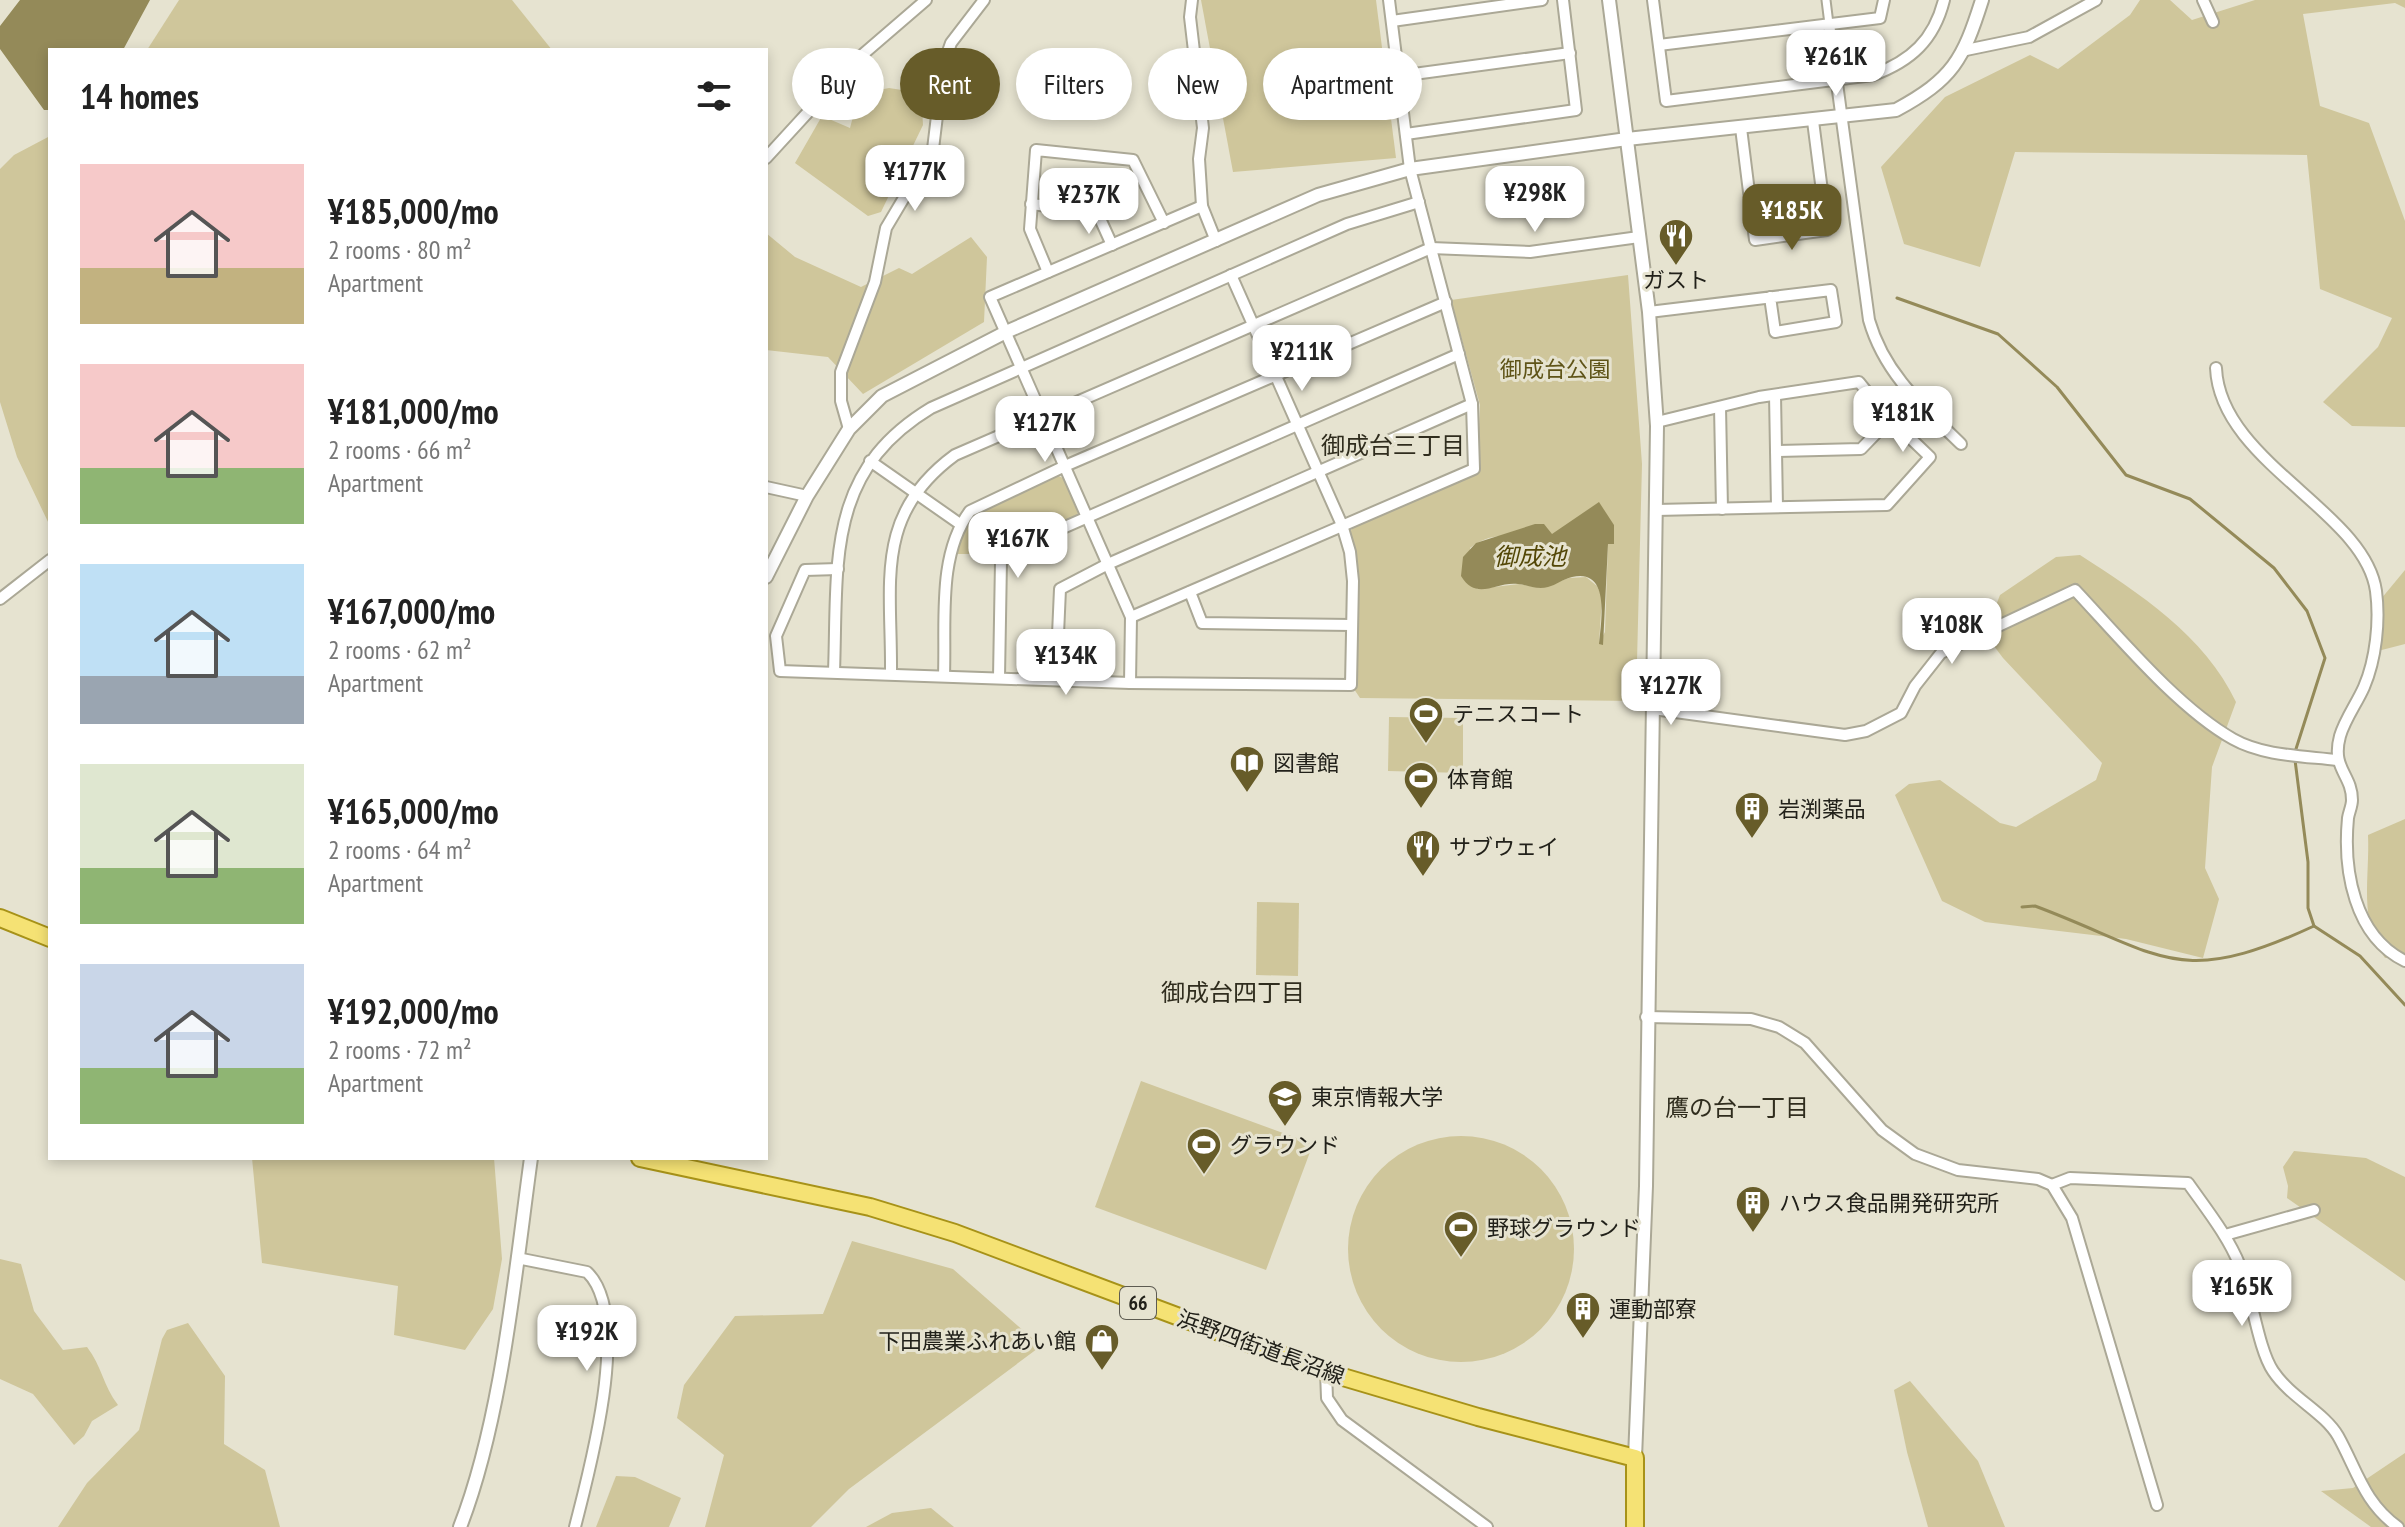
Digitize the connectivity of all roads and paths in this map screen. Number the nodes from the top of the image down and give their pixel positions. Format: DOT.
graph roads {
  1 [pos="926,0"];
  2 [pos="984,0"];
  3 [pos="1192,0"];
  4 [pos="1389,0"];
  5 [pos="1542,0"];
  6 [pos="1563,0"];
  7 [pos="1609,0"];
  8 [pos="1653,0"];
  9 [pos="1826,0"];
  10 [pos="1884,0"];
  11 [pos="1944,0"];
  12 [pos="1982,0"];
  13 [pos="2096,0"];
  14 [pos="2203,0"];
  15 [pos="1392,21"];
  16 [pos="2213,22"];
  17 [pos="1829,24"];
  18 [pos="1659,45"];
  19 [pos="1395,48"];
  20 [pos="1966,50"];
  21 [pos="1570,53"];
  22 [pos="1422,73"];
  23 [pos="1836,81"];
  24 [pos="1841,118"];
  25 [pos="1404,120"];
  26 [pos="1813,121"];
  27 [pos="1741,128"];
  28 [pos="1406,134"];
  29 [pos="1627,139"];
  30 [pos="768,156"];
  31 [pos="1410,169"];
  32 [pos="1419,202"];
  33 [pos="1031,204"];
  34 [pos="1202,206"];
  35 [pos="1164,223"];
  36 [pos="1639,237"];
  37 [pos="1216,241"];
  38 [pos="1112,245"];
  39 [pos="1431,248"];
  40 [pos="1048,272"];
  41 [pos="1231,275"];
  42 [pos="1770,297"];
  43 [pos="1446,302"];
  44 [pos="1649,312"];
  45 [pos="1254,325"];
  46 [pos="1006,332"];
  47 [pos="1459,354"];
  48 [pos="1021,367"];
  49 [pos="2216,368"];
  50 [pos="1276,375"];
  51 [pos="1775,395"];
  52 [pos="1472,404"];
  53 [pos="1720,407"];
  54 [pos="1043,416"];
  55 [pos="1890,419"];
  56 [pos="1657,422"];
  57 [pos="1297,424"];
  58 [pos="849,429"];
  59 [pos="1961,444"];
  60 [pos="1776,451"];
  61 [pos="870,461"];
  62 [pos="1065,466"];
  63 [pos="1318,471"];
  64 [pos="768,487"];
  65 [pos="915,492"];
  66 [pos="807,496"];
  67 [pos="1777,507"];
  68 [pos="1722,509"];
  69 [pos="1656,510"];
  70 [pos="1088,518"];
  71 [pos="960,524"];
  72 [pos="1342,525"];
  73 [pos="48,562"];
  74 [pos="1108,564"];
  75 [pos="838,569"];
  76 [pos="768,573"];
  77 [pos="1190,592"];
  78 [pos="0,599"];
  79 [pos="1131,617"];
  80 [pos="1352,625"];
  81 [pos="834,672"];
  82 [pos="891,673"];
  83 [pos="944,675"];
  84 [pos="999,677"];
  85 [pos="1056,680"];
  86 [pos="1130,683"];
  87 [pos="1653,709"];
  88 [pos="2337,760"];
  89 [pos="0,918"];
  90 [pos="48,937"];
  91 [pos="2405,961"];
  92 [pos="1646,1017"];
  93 [pos="531,1160"];
  94 [pos="650,1160"];
  95 [pos="2052,1185"];
  96 [pos="2314,1210"];
  97 [pos="2225,1235"];
  98 [pos="517,1258"];
  99 [pos="1326,1372"];
  100 [pos="1635,1458"];
  101 [pos="2157,1505"];
  102 [pos="460,1527"];
  103 [pos="575,1527"];
  104 [pos="1487,1527"];
  105 [pos="1635,1527"];
  106 [pos="2398,1527"];
  1 -- 30 [label="street"];
  2 -- 58 [label="street"];
  3 -- 34 [label="street"];
  4 -- 15 [label="street"];
  5 -- 15 [label="street"];
  6 -- 21 [label="street"];
  7 -- 29 [label="street"];
  8 -- 18 [label="street"];
  9 -- 17 [label="street"];
  10 -- 17 [label="street"];
  11 -- 23 [label="street"];
  12 -- 20 [label="street"];
  13 -- 20 [label="street"];
  14 -- 16 [label="street"];
  15 -- 19 [label="street"];
  17 -- 18 [label="street"];
  17 -- 23 [label="street"];
  18 -- 23 [label="street"];
  20 -- 24 [label="street"];
  21 -- 22 [label="street"];
  21 -- 28 [label="street"];
  23 -- 24 [label="street"];
  24 -- 26 [label="street"];
  24 -- 59 [label="street"];
  25 -- 28 [label="street"];
  26 -- 27 [label="street"];
  26 -- 27 [label="street"];
  27 -- 29 [label="street"];
  28 -- 31 [label="street"];
  29 -- 31 [label="street"];
  29 -- 36 [label="street"];
  31 -- 32 [label="street"];
  31 -- 37 [label="street"];
  32 -- 39 [label="street"];
  32 -- 41 [label="street"];
  33 -- 35 [label="street"];
  33 -- 38 [label="street"];
  33 -- 40 [label="street"];
  34 -- 35 [label="street"];
  34 -- 37 [label="street"];
  35 -- 38 [label="street"];
  36 -- 39 [label="street"];
  36 -- 44 [label="street"];
  37 -- 46 [label="street"];
  38 -- 40 [label="street"];
  39 -- 43 [label="street"];
  39 -- 45 [label="street"];
  40 -- 46 [label="street"];
  41 -- 45 [label="street"];
  41 -- 48 [label="street"];
  42 -- 42 [label="street"];
  42 -- 44 [label="street"];
  43 -- 47 [label="street"];
  43 -- 50 [label="street"];
  44 -- 56 [label="street"];
  45 -- 50 [label="street"];
  45 -- 54 [label="street"];
  46 -- 48 [label="street"];
  46 -- 58 [label="street"];
  47 -- 52 [label="street"];
  47 -- 57 [label="street"];
  48 -- 54 [label="street"];
  48 -- 61 [label="street"];
  49 -- 88 [label="street"];
  50 -- 57 [label="street"];
  50 -- 62 [label="street"];
  51 -- 53 [label="street"];
  51 -- 55 [label="street"];
  51 -- 60 [label="street"];
  52 -- 63 [label="street"];
  52 -- 72 [label="street"];
  53 -- 56 [label="street"];
  53 -- 68 [label="street"];
  54 -- 62 [label="street"];
  54 -- 65 [label="street"];
  55 -- 60 [label="street"];
  55 -- 67 [label="street"];
  56 -- 69 [label="street"];
  57 -- 63 [label="street"];
  57 -- 70 [label="street"];
  58 -- 66 [label="street"];
  60 -- 67 [label="street"];
  61 -- 65 [label="street"];
  61 -- 75 [label="street"];
  62 -- 70 [label="street"];
  62 -- 71 [label="street"];
  63 -- 72 [label="street"];
  63 -- 74 [label="street"];
  64 -- 66 [label="street"];
  65 -- 71 [label="street"];
  65 -- 82 [label="street"];
  66 -- 76 [label="street"];
  67 -- 68 [label="street"];
  68 -- 69 [label="street"];
  69 -- 87 [label="street"];
  70 -- 74 [label="street"];
  70 -- 84 [label="street"];
  71 -- 83 [label="street"];
  72 -- 77 [label="street"];
  72 -- 80 [label="street"];
  73 -- 78 [label="street"];
  74 -- 79 [label="street"];
  74 -- 85 [label="street"];
  75 -- 81 [label="street"];
  75 -- 81 [label="street"];
  77 -- 79 [label="street"];
  77 -- 80 [label="street"];
  79 -- 86 [label="street"];
  80 -- 86 [label="street"];
  81 -- 82 [label="street"];
  82 -- 83 [label="street"];
  83 -- 84 [label="street"];
  84 -- 85 [label="street"];
  85 -- 86 [label="street"];
  87 -- 88 [label="street"];
  87 -- 92 [label="street"];
  88 -- 91 [label="street"];
  89 -- 90 [label="main road"];
  92 -- 95 [label="street"];
  92 -- 100 [label="street"];
  93 -- 98 [label="street"];
  94 -- 99 [label="main road, 浜野四街道長沼線 / 66"];
  95 -- 97 [label="street"];
  95 -- 101 [label="street"];
  96 -- 97 [label="street"];
  97 -- 106 [label="street"];
  98 -- 102 [label="street"];
  98 -- 103 [label="street"];
  99 -- 100 [label="main road, 浜野四街道長沼線 / 66"];
  99 -- 104 [label="street"];
  100 -- 105 [label="main road"];
}
